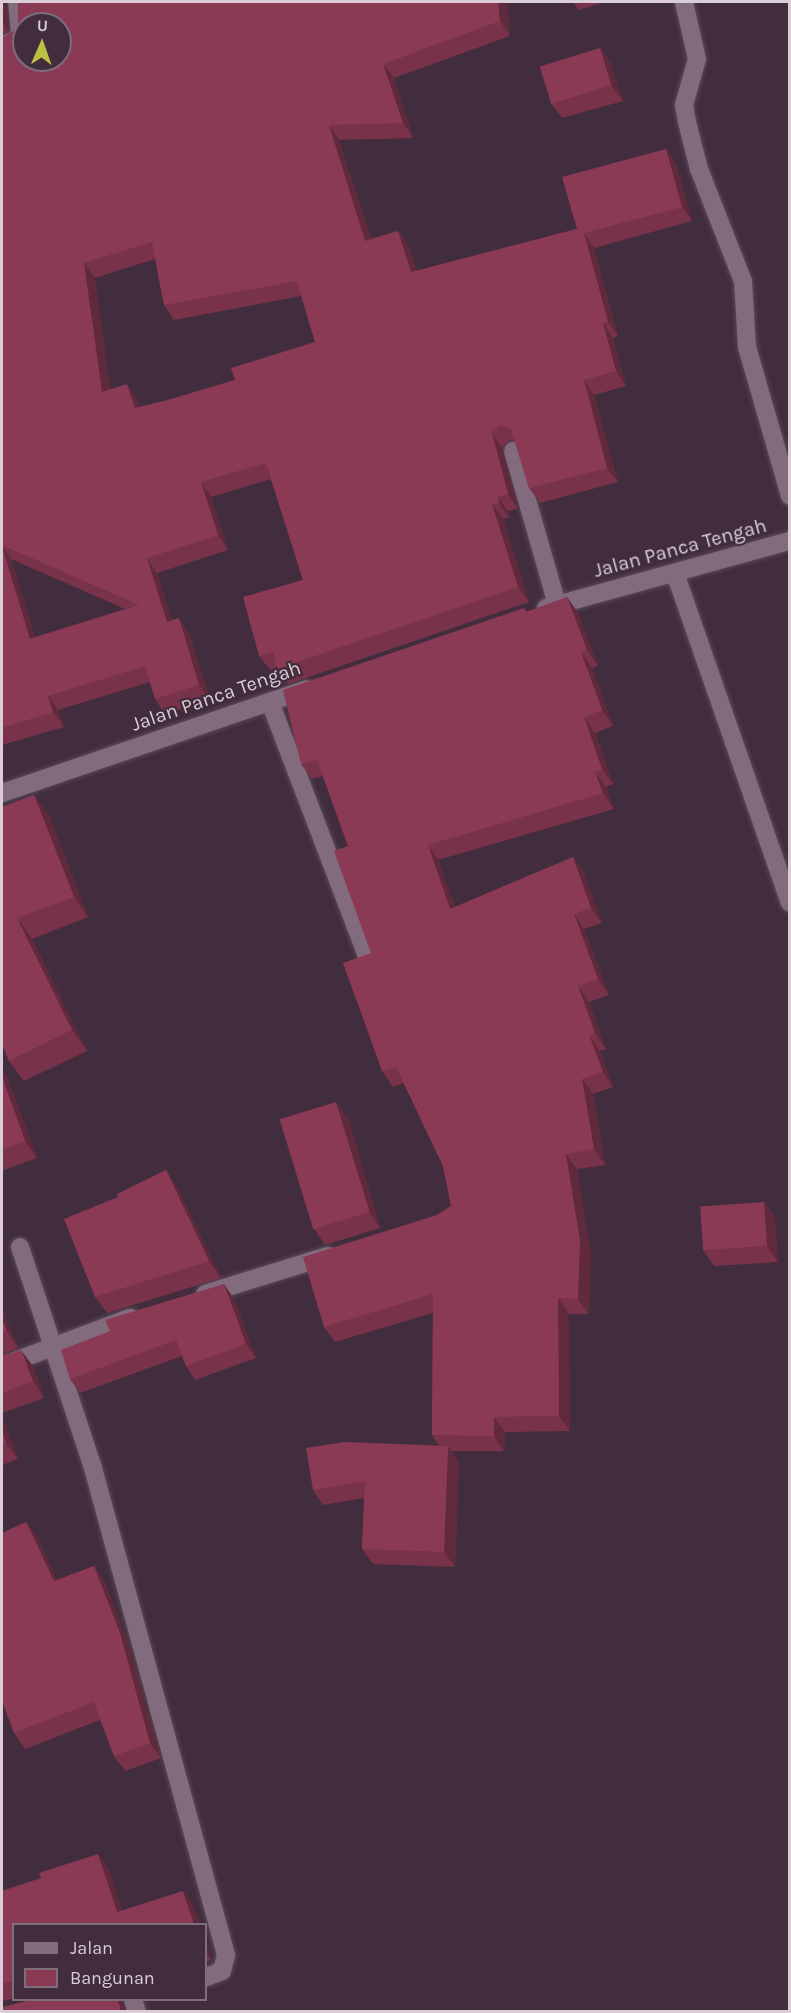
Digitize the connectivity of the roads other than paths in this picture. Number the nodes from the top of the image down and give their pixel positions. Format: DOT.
graph roads {
  1 [pos="16,2"];
  2 [pos="684,2"];
  3 [pos="2,46"];
  4 [pos="513,451"];
  5 [pos="789,496"];
  6 [pos="789,541"];
  7 [pos="675,573"];
  8 [pos="557,604"];
  9 [pos="526,615"];
  10 [pos="326,683"];
  11 [pos="270,702"];
  12 [pos="2,793"];
  13 [pos="789,903"];
  14 [pos="368,959"];
  15 [pos="20,1247"];
  16 [pos="344,1251"];
  17 [pos="187,1300"];
  18 [pos="143,1314"];
  19 [pos="54,1347"];
  20 [pos="2,1366"];
  21 [pos="207,1977"];
  1 -- 3 [label="street"];
  2 -- 5 [label="street"];
  4 -- 8 [label="street"];
  6 -- 7 [label="street, Jalan Panca Tengah"];
  7 -- 8 [label="street, Jalan Panca Tengah"];
  7 -- 13 [label="street"];
  8 -- 9 [label="street, Jalan Panca Tengah"];
  10 -- 11 [label="street, Jalan Panca Tengah"];
  11 -- 12 [label="street, Jalan Panca Tengah"];
  11 -- 14 [label="street"];
  15 -- 19 [label="street"];
  16 -- 17 [label="street"];
  18 -- 19 [label="street"];
  19 -- 20 [label="street"];
  19 -- 21 [label="street"];
}
